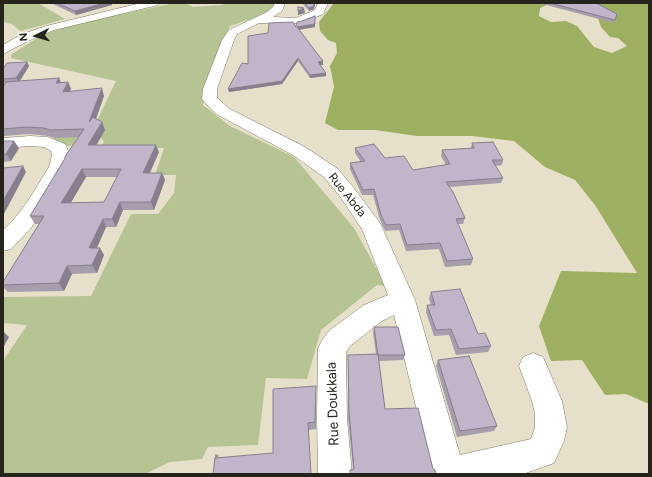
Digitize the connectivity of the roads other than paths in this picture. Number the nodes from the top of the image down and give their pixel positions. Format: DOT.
graph roads {
  1 [pos="154,3"];
  2 [pos="280,3"];
  3 [pos="323,3"];
  4 [pos="257,20"];
  5 [pos="3,50"];
  6 [pos="3,143"];
  7 [pos="3,243"];
  8 [pos="402,300"];
  9 [pos="533,366"];
  10 [pos="335,474"];
  11 [pos="450,474"];
  1 -- 5 [label="street"];
  2 -- 4 [label="street, Rue Abda"];
  3 -- 4 [label="street"];
  4 -- 8 [label="street, Rue Abda"];
  6 -- 7 [label="street"];
  8 -- 10 [label="street, Rue Doukkala"];
  8 -- 11 [label="street, Rue Abda"];
  9 -- 11 [label="street"];
}
